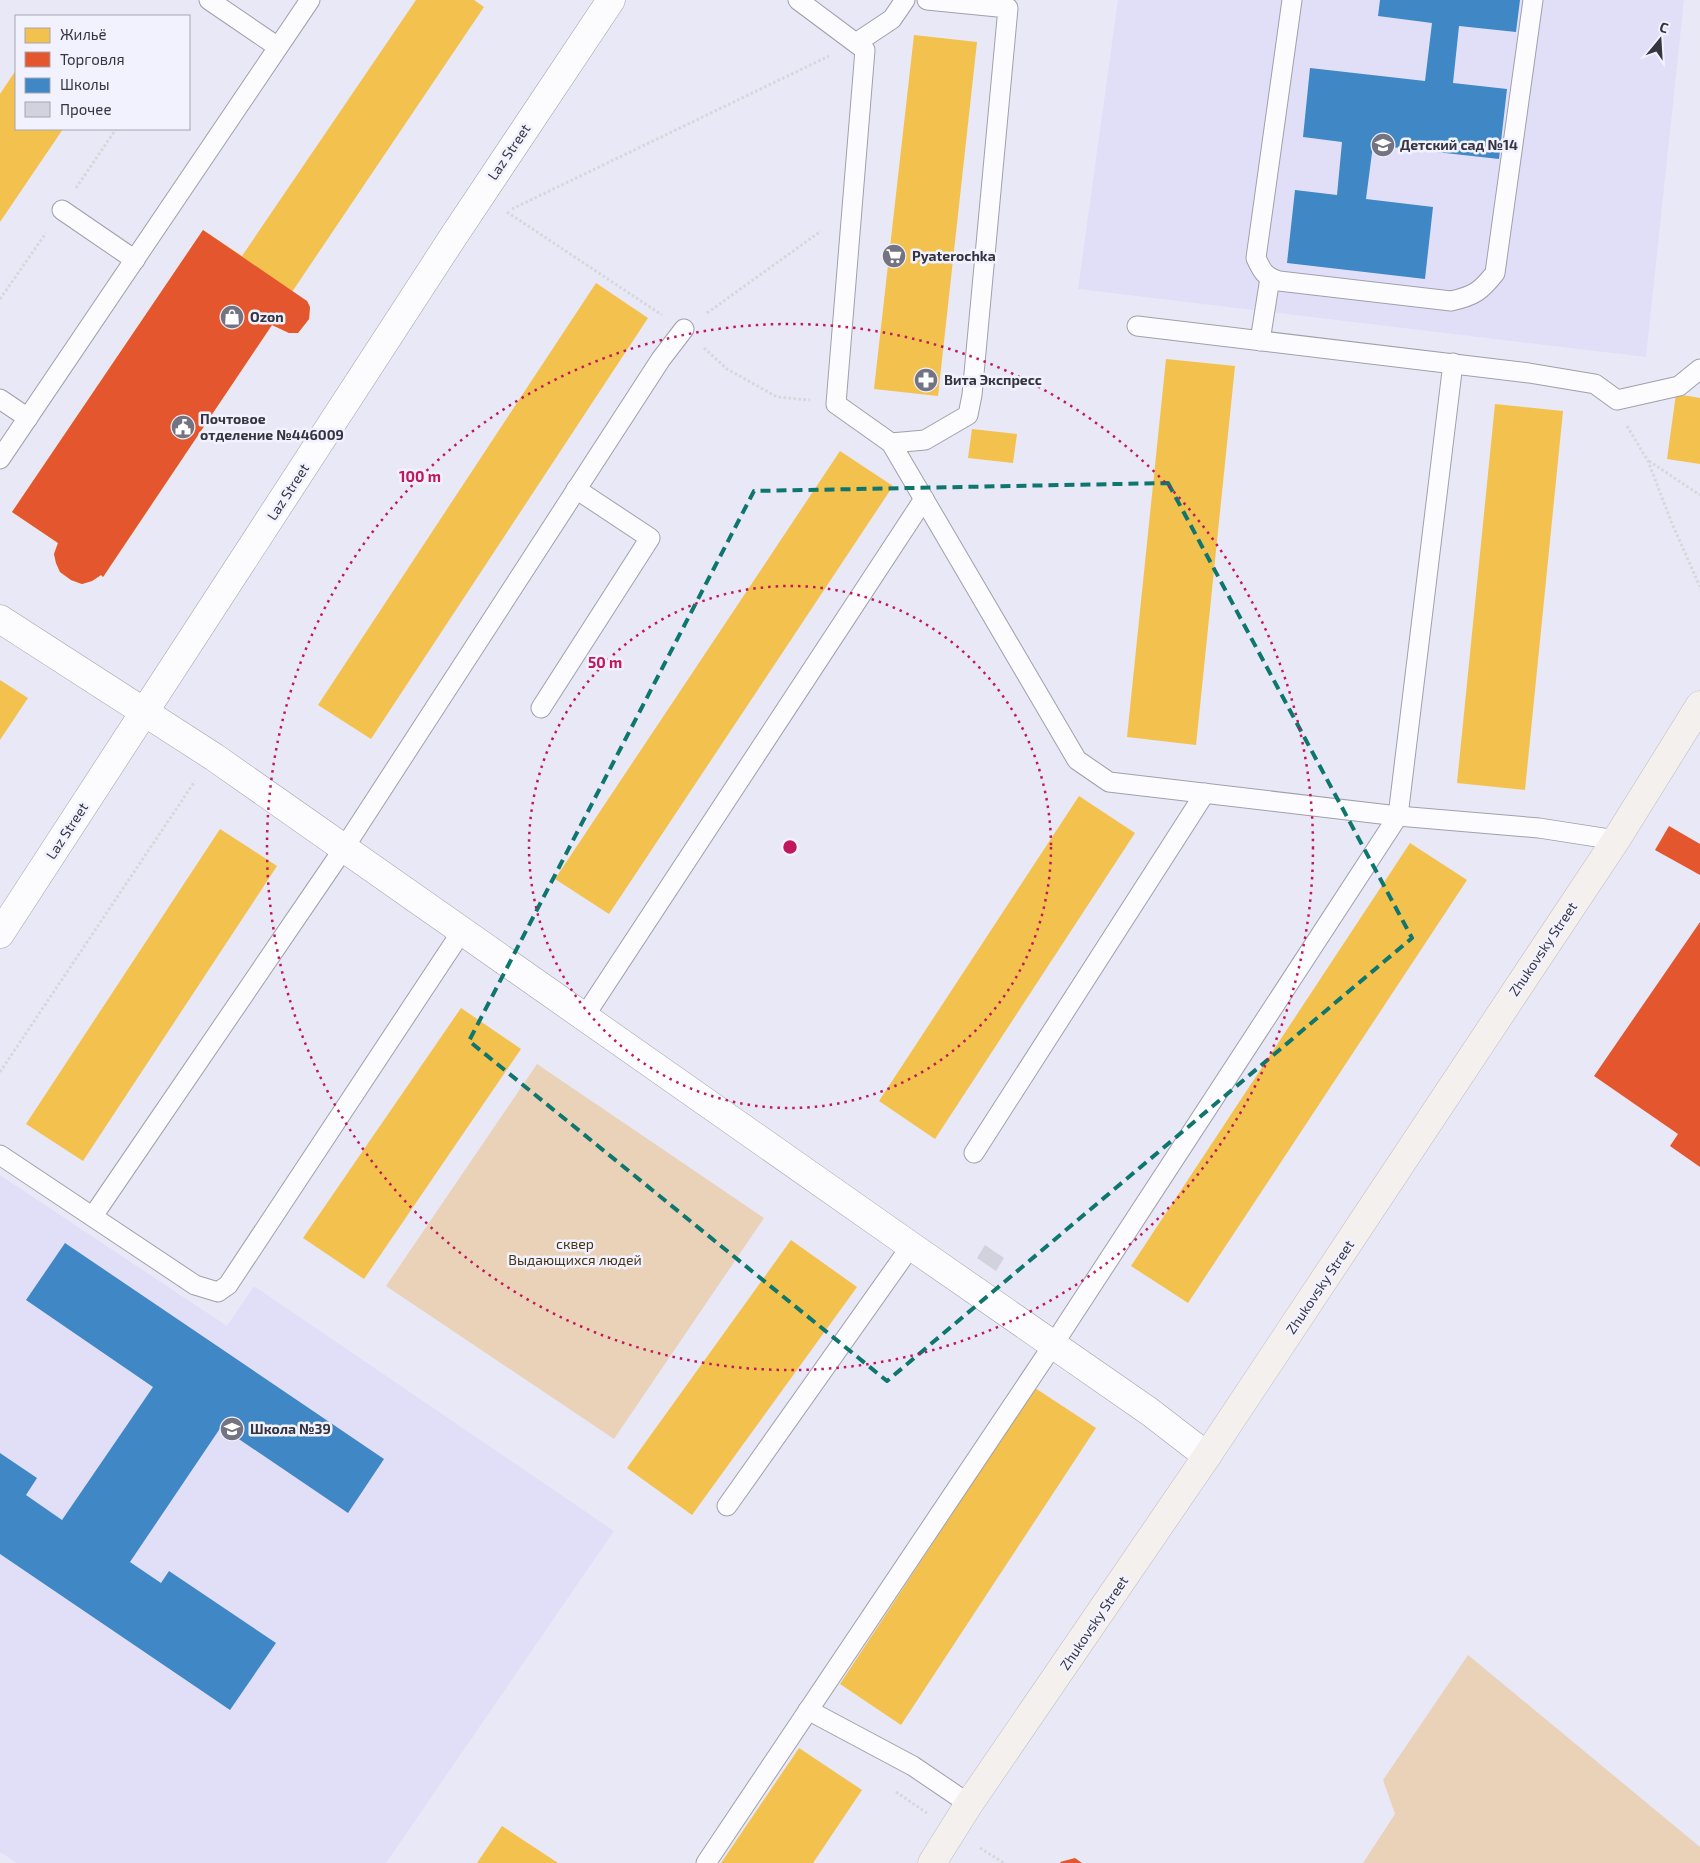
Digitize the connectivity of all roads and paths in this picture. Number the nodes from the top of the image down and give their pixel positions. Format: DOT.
graph roads {
  1 [pos="209,0"];
  2 [pos="310,0"];
  3 [pos="611,0"];
  4 [pos="798,0"];
  5 [pos="905,0"];
  6 [pos="927,0"];
  7 [pos="1292,0"];
  8 [pos="1533,0"];
  9 [pos="856,43"];
  10 [pos="278,47"];
  11 [pos="852,209"];
  12 [pos="62,210"];
  13 [pos="506,211"];
  14 [pos="135,260"];
  15 [pos="1270,278"];
  16 [pos="1136,326"];
  17 [pos="684,329"];
  18 [pos="1260,341"];
  19 [pos="1453,363"];
  20 [pos="1700,369"];
  21 [pos="0,399"];
  22 [pos="1617,400"];
  23 [pos="28,418"];
  24 [pos="891,443"];
  25 [pos="0,459"];
  26 [pos="1648,460"];
  27 [pos="576,489"];
  28 [pos="1700,495"];
  29 [pos="924,499"];
  30 [pos="1700,587"];
  31 [pos="0,619"];
  32 [pos="1700,705"];
  33 [pos="541,708"];
  34 [pos="145,712"];
  35 [pos="214,757"];
  36 [pos="1205,793"];
  37 [pos="1398,816"];
  38 [pos="1616,840"];
  39 [pos="344,848"];
  40 [pos="462,931"];
  41 [pos="0,934"];
  42 [pos="584,1017"];
  43 [pos="0,1072"];
  44 [pos="974,1153"];
  45 [pos="0,1155"];
  46 [pos="93,1216"];
  47 [pos="911,1246"];
  48 [pos="1053,1345"];
  49 [pos="1207,1456"];
  50 [pos="727,1506"];
  51 [pos="808,1710"];
  52 [pos="969,1804"];
  53 [pos="706,1863"];
  54 [pos="932,1863"];
  1 -- 10 [label="lane"];
  2 -- 10 [label="lane"];
  3 -- 34 [label="street, Laz Street"];
  4 -- 9 [label="lane"];
  5 -- 9 [label="lane"];
  6 -- 24 [label="lane"];
  7 -- 15 [label="lane"];
  8 -- 15 [label="lane"];
  9 -- 11 [label="lane"];
  9 -- 13 [label="path"];
  10 -- 14 [label="lane"];
  11 -- 17 [label="path"];
  11 -- 24 [label="lane"];
  12 -- 14 [label="lane"];
  14 -- 23 [label="lane"];
  15 -- 18 [label="lane"];
  16 -- 18 [label="lane"];
  17 -- 27 [label="lane"];
  18 -- 19 [label="lane"];
  19 -- 22 [label="lane"];
  19 -- 37 [label="lane"];
  20 -- 22 [label="lane"];
  21 -- 23 [label="lane"];
  22 -- 26 [label="path"];
  23 -- 25 [label="lane"];
  24 -- 29 [label="lane"];
  26 -- 28 [label="path"];
  26 -- 30 [label="path"];
  27 -- 33 [label="lane"];
  27 -- 39 [label="lane"];
  29 -- 36 [label="lane"];
  29 -- 42 [label="lane"];
  31 -- 34 [label="street"];
  32 -- 38 [label="main road, Zhukovsky Street"];
  34 -- 35 [label="street"];
  34 -- 41 [label="street, Laz Street"];
  35 -- 39 [label="street"];
  35 -- 43 [label="path"];
  36 -- 37 [label="lane"];
  36 -- 44 [label="lane"];
  37 -- 38 [label="lane"];
  37 -- 48 [label="lane"];
  38 -- 49 [label="main road, Zhukovsky Street"];
  39 -- 40 [label="street"];
  39 -- 46 [label="lane"];
  40 -- 42 [label="street"];
  40 -- 46 [label="lane"];
  42 -- 47 [label="street"];
  45 -- 46 [label="lane"];
  47 -- 48 [label="street"];
  47 -- 50 [label="lane"];
  48 -- 49 [label="street"];
  48 -- 51 [label="lane"];
  49 -- 52 [label="main road, Zhukovsky Street"];
  51 -- 52 [label="lane"];
  51 -- 53 [label="lane"];
  52 -- 54 [label="main road, Zhukovsky Street"];
}
